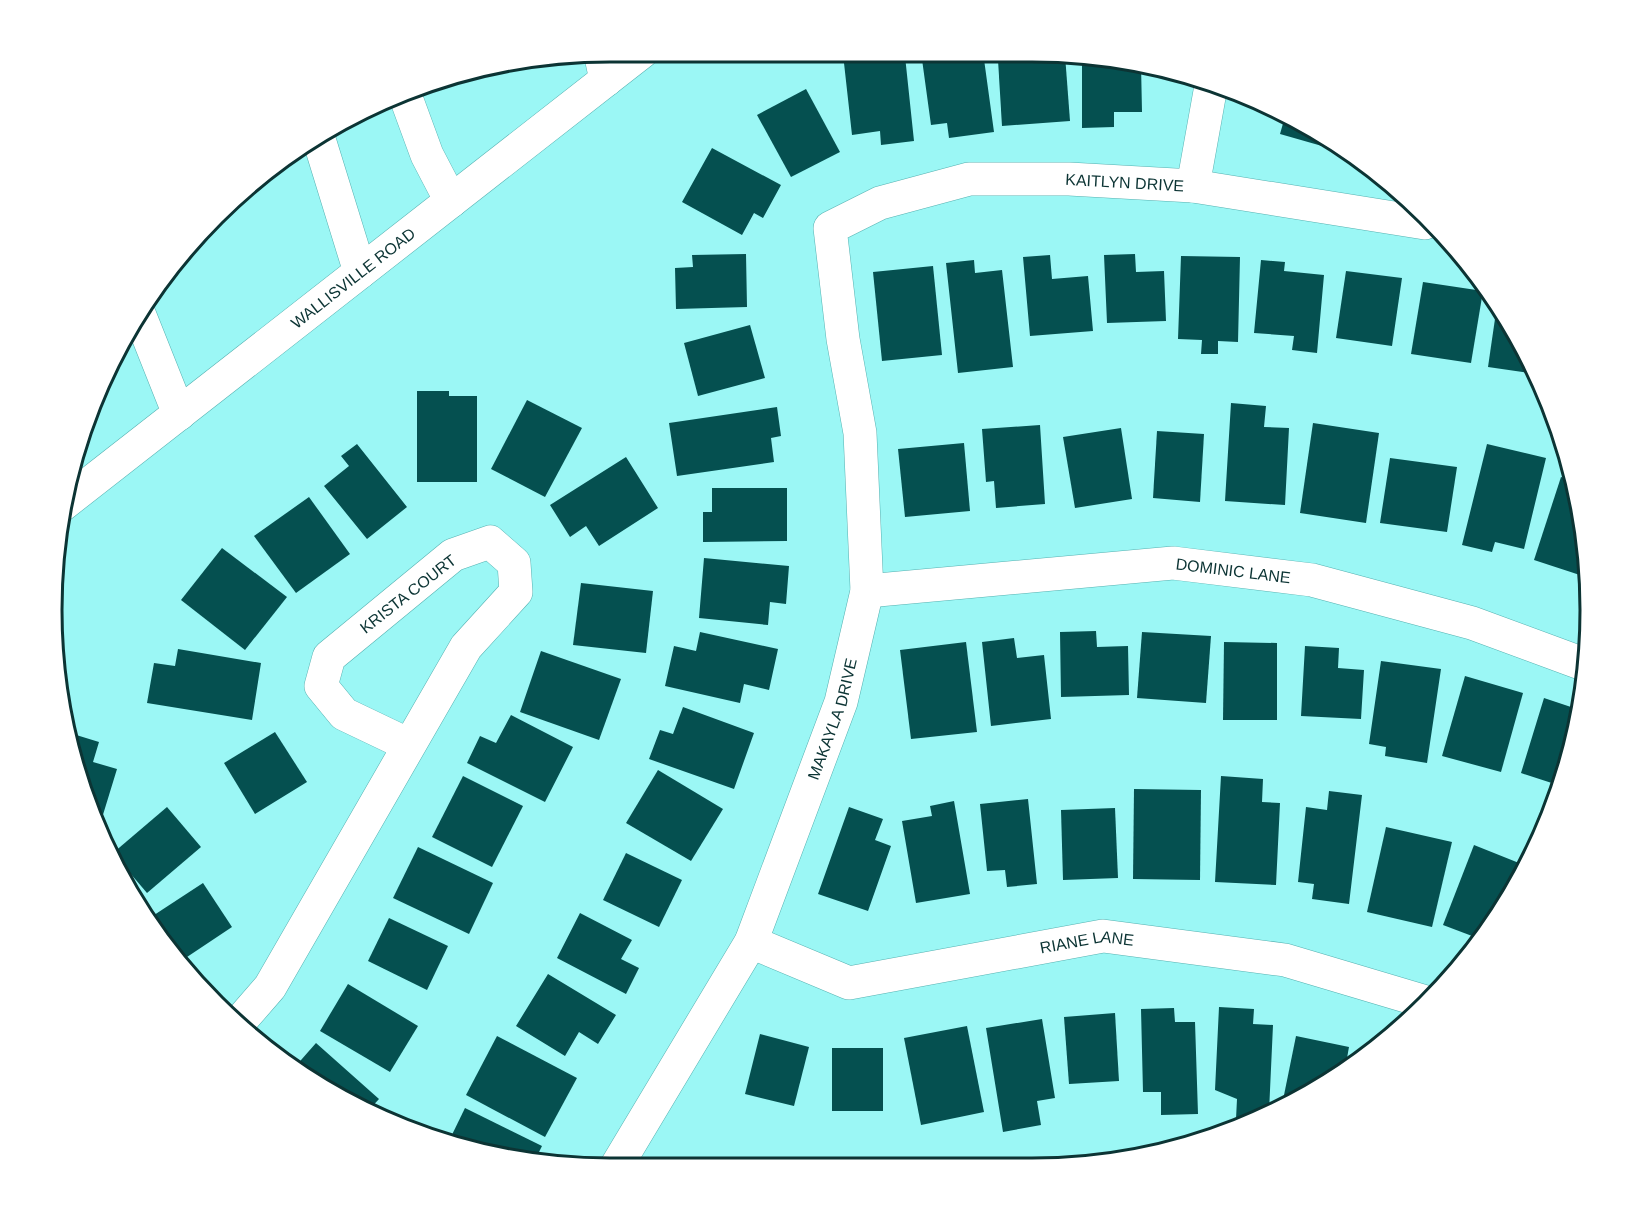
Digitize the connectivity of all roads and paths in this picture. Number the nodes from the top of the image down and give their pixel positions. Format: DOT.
graph roads {
  1 [pos="603,66"];
  2 [pos="1210,92"];
  3 [pos="407,101"];
  4 [pos="321,144"];
  5 [pos="1193,186"];
  6 [pos="451,201"];
  7 [pos="1419,222"];
  8 [pos="830,228"];
  9 [pos="360,272"];
  10 [pos="143,323"];
  11 [pos="179,414"];
  12 [pos="74,496"];
  13 [pos="867,591"];
  14 [pos="1577,662"];
  15 [pos="409,745"];
  16 [pos="751,942"];
  17 [pos="1417,999"];
  18 [pos="243,1018"];
  19 [pos="621,1158"];
  1 -- 6 [label="street, WALLISVILLE ROAD"];
  2 -- 5 [label="street"];
  3 -- 6 [label="street"];
  4 -- 9 [label="street"];
  5 -- 7 [label="street, KAITLYN DRIVE"];
  5 -- 8 [label="street, KAITLYN DRIVE"];
  6 -- 9 [label="street, WALLISVILLE ROAD"];
  8 -- 13 [label="street, MAKAYLA DRIVE"];
  9 -- 11 [label="street, WALLISVILLE ROAD"];
  10 -- 11 [label="street"];
  11 -- 12 [label="street, WALLISVILLE ROAD"];
  13 -- 14 [label="street, DOMINIC LANE"];
  13 -- 16 [label="street, MAKAYLA DRIVE"];
  15 -- 15 [label="street, KRISTA COURT"];
  15 -- 18 [label="street, KRISTA COURT"];
  16 -- 17 [label="street, RIANE LANE"];
  16 -- 19 [label="street, MAKAYLA DRIVE"];
}
